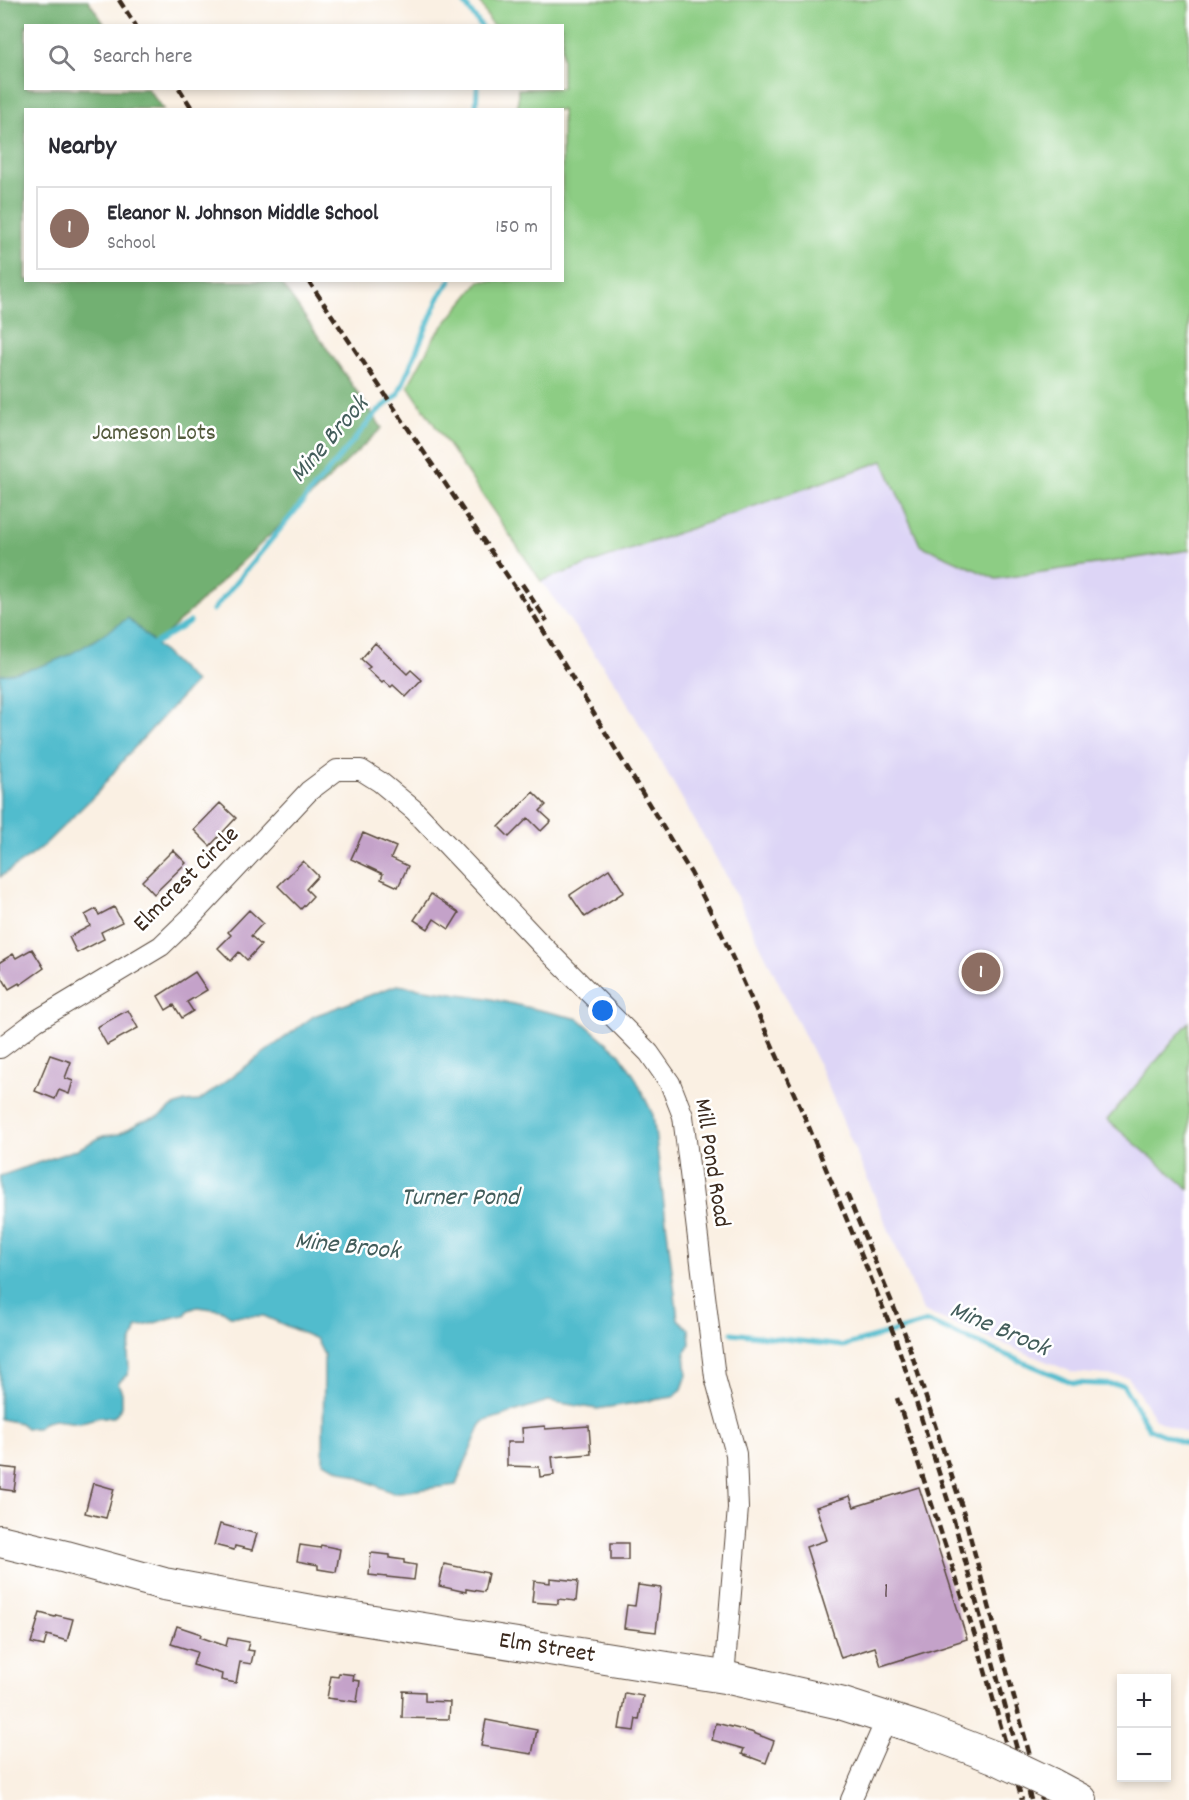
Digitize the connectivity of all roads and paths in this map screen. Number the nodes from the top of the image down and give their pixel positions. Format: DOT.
graph roads {
  1 [pos="337,770"];
  2 [pos="0,1048"];
  3 [pos="0,1541"];
  4 [pos="724,1677"];
  5 [pos="887,1718"];
  6 [pos="851,1800"];
  7 [pos="1081,1800"];
  1 -- 2 [label="street, Elmcrest Circle"];
  1 -- 4 [label="street, Mill Pond Road"];
  3 -- 4 [label="main road, Elm Street"];
  4 -- 5 [label="main road, Elm Street"];
  5 -- 6 [label="street"];
  5 -- 7 [label="main road, Elm Street, bridge"];
}
